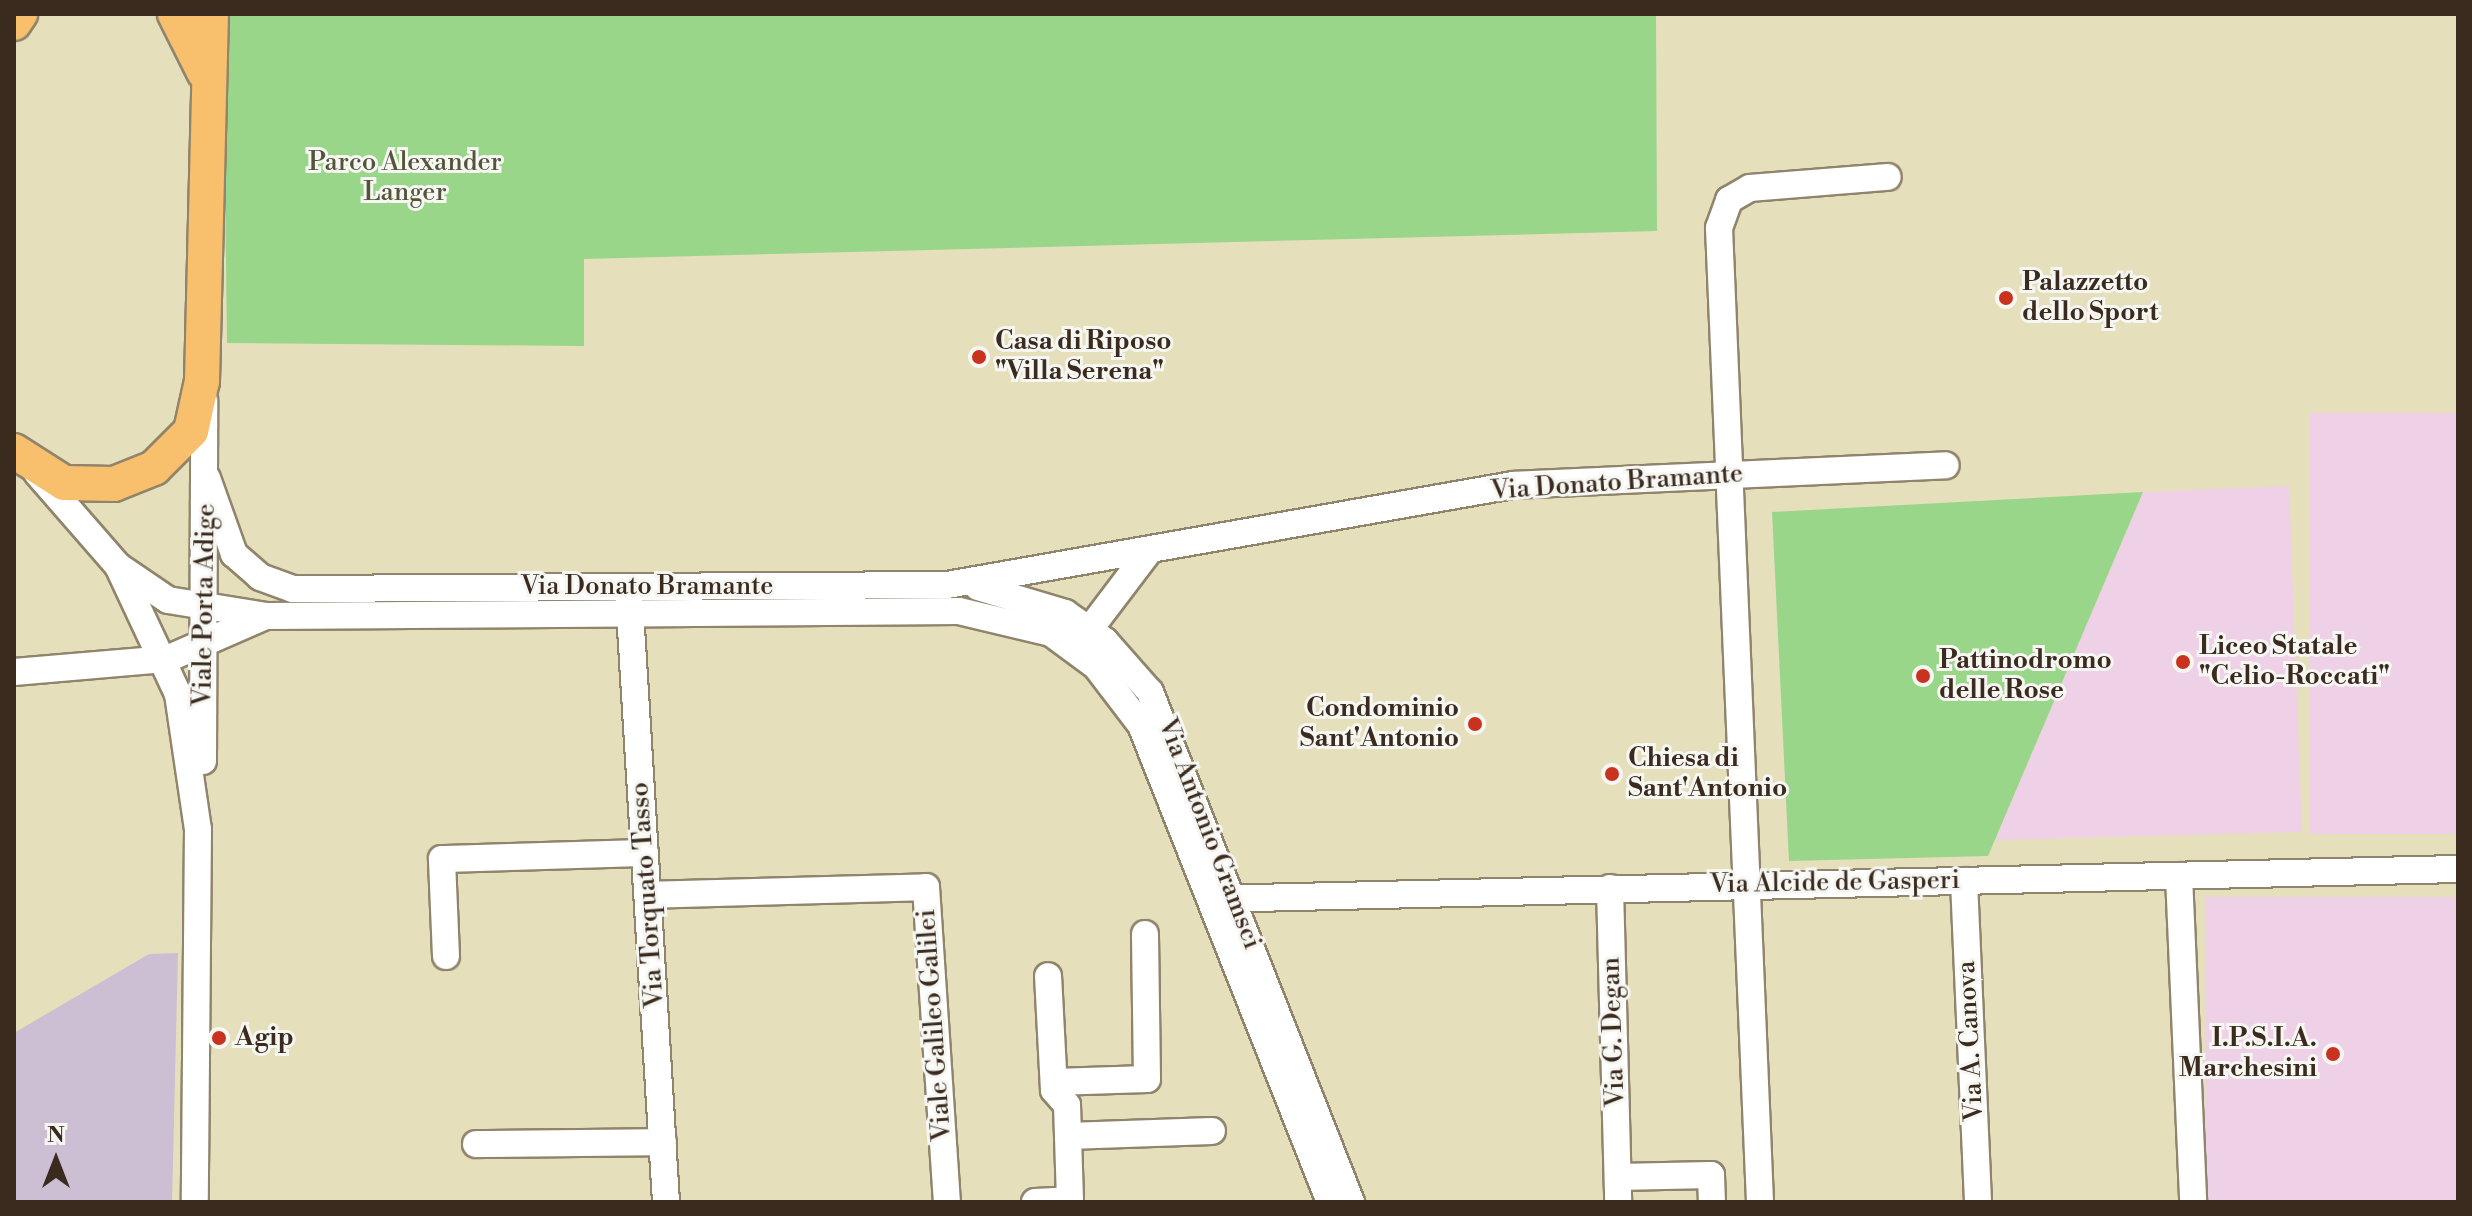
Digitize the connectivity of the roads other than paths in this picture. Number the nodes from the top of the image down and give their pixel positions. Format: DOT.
graph roads {
  1 [pos="20,14"];
  2 [pos="175,14"];
  3 [pos="211,14"];
  4 [pos="14,23"];
  5 [pos="206,80"];
  6 [pos="1888,177"];
  7 [pos="202,381"];
  8 [pos="23,459"];
  9 [pos="1946,465"];
  10 [pos="1726,475"];
  11 [pos="207,478"];
  12 [pos="1149,551"];
  13 [pos="118,566"];
  14 [pos="947,585"];
  15 [pos="629,600"];
  16 [pos="206,607"];
  17 [pos="140,610"];
  18 [pos="959,611"];
  19 [pos="267,616"];
  20 [pos="1083,639"];
  21 [pos="205,646"];
  22 [pos="167,659"];
  23 [pos="109,660"];
  24 [pos="14,672"];
  25 [pos="198,829"];
  26 [pos="645,853"];
  27 [pos="2458,869"];
  28 [pos="2179,876"];
  29 [pos="1964,881"];
  30 [pos="1745,885"];
  31 [pos="1610,888"];
  32 [pos="648,895"];
  33 [pos="1223,898"];
  34 [pos="1145,934"];
  35 [pos="446,956"];
  36 [pos="1048,976"];
  37 [pos="1054,1082"];
  38 [pos="1212,1131"];
  39 [pos="1068,1136"];
  40 [pos="663,1142"];
  41 [pos="476,1144"];
  42 [pos="1618,1189"];
  43 [pos="1070,1201"];
  44 [pos="195,1202"];
  45 [pos="666,1202"];
  46 [pos="947,1202"];
  47 [pos="1035,1202"];
  48 [pos="1330,1202"];
  49 [pos="1351,1202"];
  50 [pos="1712,1202"];
  51 [pos="1760,1202"];
  52 [pos="1978,1202"];
  53 [pos="2193,1202"];
  1 -- 4 [label="main road"];
  2 -- 5 [label="main road, Viale Porta Adige"];
  3 -- 5 [label="main road, Viale Porta Adige"];
  5 -- 7 [label="main road, Viale Porta Adige"];
  6 -- 10 [label="street"];
  7 -- 8 [label="main road, Viale Porta Adige"];
  7 -- 11 [label="street, Viale Porta Adige"];
  8 -- 13 [label="street, Viale Porta Adige"];
  9 -- 10 [label="street, Via Donato Bramante"];
  10 -- 12 [label="street, Via Donato Bramante"];
  10 -- 30 [label="street"];
  11 -- 15 [label="street, Via Donato Bramante"];
  11 -- 16 [label="street, Viale Porta Adige"];
  12 -- 14 [label="street, Via Donato Bramante"];
  12 -- 20 [label="street"];
  13 -- 16 [label="street, Via Donato Bramante"];
  13 -- 17 [label="street, Viale Porta Adige"];
  14 -- 15 [label="street, Via Donato Bramante"];
  14 -- 20 [label="street, Via Antonio Gramsci"];
  15 -- 18 [label="street, Via Donato Bramante"];
  15 -- 19 [label="street, Via Donato Bramante"];
  15 -- 26 [label="street, Via Torquato Tasso"];
  16 -- 19 [label="street, Via Donato Bramante"];
  16 -- 21 [label="street, Viale Porta Adige"];
  17 -- 22 [label="street, Viale Porta Adige"];
  17 -- 23 [label="street"];
  18 -- 20 [label="street, Via Antonio Gramsci"];
  19 -- 21 [label="street"];
  20 -- 33 [label="street, Via Antonio Gramsci"];
  21 -- 22 [label="street"];
  21 -- 25 [label="street, Viale Porta Adige"];
  22 -- 23 [label="street"];
  22 -- 25 [label="street, Viale Porta Adige"];
  23 -- 24 [label="street"];
  25 -- 44 [label="street, Viale Porta Adige"];
  26 -- 32 [label="street, Via Torquato Tasso"];
  26 -- 35 [label="street"];
  27 -- 28 [label="street, Via Alcide de Gasperi"];
  28 -- 29 [label="street, Via Alcide de Gasperi"];
  28 -- 53 [label="street"];
  29 -- 30 [label="street, Via Alcide de Gasperi"];
  29 -- 52 [label="street, Via A. Canova"];
  30 -- 31 [label="street, Via Alcide de Gasperi"];
  30 -- 51 [label="street"];
  31 -- 33 [label="street, Via Alcide de Gasperi"];
  31 -- 42 [label="street, Via G. Degan"];
  32 -- 40 [label="street, Via Torquato Tasso"];
  32 -- 46 [label="street, Viale Galileo Galilei"];
  33 -- 48 [label="street, Via Antonio Gramsci"];
  33 -- 49 [label="street, Via Antonio Gramsci"];
  34 -- 37 [label="street"];
  36 -- 37 [label="street"];
  37 -- 39 [label="street"];
  38 -- 39 [label="street"];
  39 -- 43 [label="street"];
  40 -- 41 [label="street"];
  40 -- 45 [label="street, Via Torquato Tasso"];
  42 -- 50 [label="street, Via G. Degan"];
  43 -- 47 [label="street"];
}
